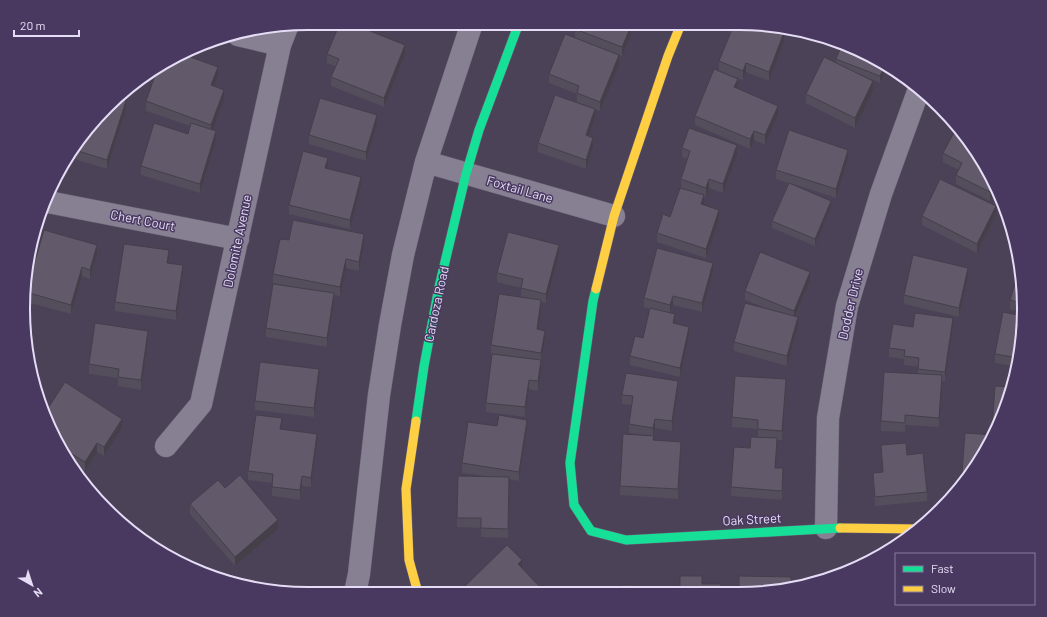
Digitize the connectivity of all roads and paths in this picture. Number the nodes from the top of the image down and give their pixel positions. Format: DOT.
graph roads {
  1 [pos="470,30"];
  2 [pos="515,30"];
  3 [pos="679,30"];
  4 [pos="253,35"];
  5 [pos="284,36"];
  6 [pos="917,95"];
  7 [pos="426,162"];
  8 [pos="466,174"];
  9 [pos="51,203"];
  10 [pos="614,216"];
  11 [pos="238,239"];
  12 [pos="166,446"];
  13 [pos="826,528"];
  14 [pos="908,529"];
  15 [pos="356,587"];
  16 [pos="416,587"];
  1 -- 7 [label="street"];
  2 -- 8 [label="street, Cardoza Road"];
  3 -- 10 [label="street"];
  4 -- 5 [label="street"];
  5 -- 11 [label="street, Dolomite Avenue"];
  6 -- 13 [label="street, Dodder Drive"];
  7 -- 8 [label="street, Foxtail Lane"];
  7 -- 15 [label="street"];
  8 -- 10 [label="street, Foxtail Lane"];
  8 -- 16 [label="street, Cardoza Road"];
  9 -- 11 [label="street, Chert Court"];
  10 -- 13 [label="street, Oak Street"];
  11 -- 12 [label="street, Dolomite Avenue"];
  13 -- 14 [label="street, Oak Street"];
}
